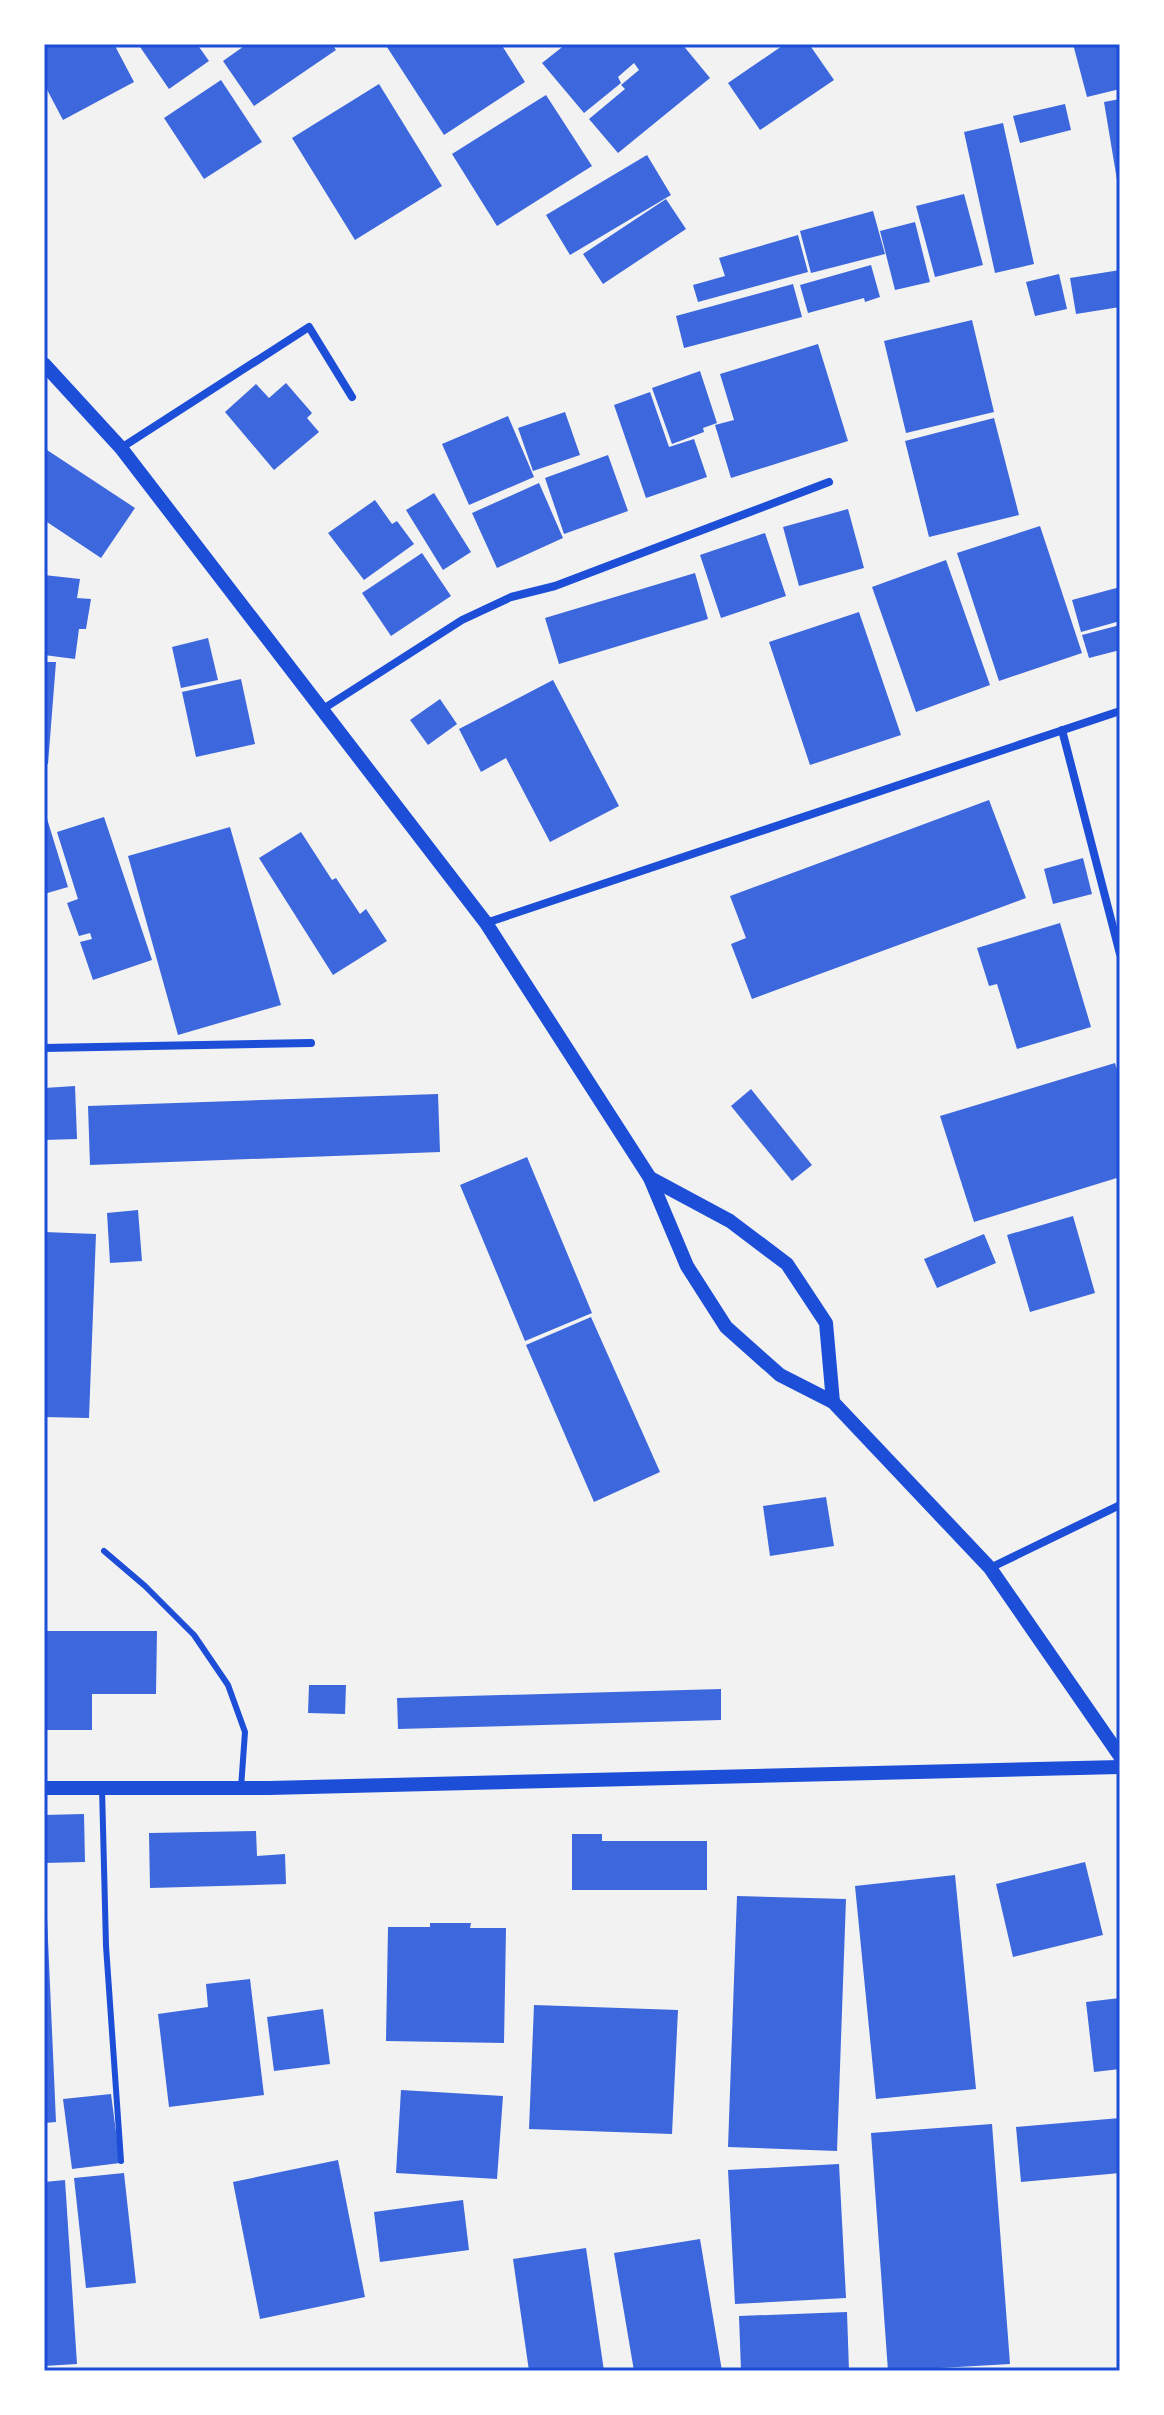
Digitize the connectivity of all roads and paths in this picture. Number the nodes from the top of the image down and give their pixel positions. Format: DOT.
graph roads {
  1 [pos="44,364"];
  2 [pos="352,397"];
  3 [pos="121,448"];
  4 [pos="829,482"];
  5 [pos="323,709"];
  6 [pos="1120,711"];
  7 [pos="1062,730"];
  8 [pos="486,923"];
  9 [pos="1120,954"];
  10 [pos="311,1043"];
  11 [pos="44,1048"];
  12 [pos="650,1178"];
  13 [pos="833,1402"];
  14 [pos="1120,1505"];
  15 [pos="104,1551"];
  16 [pos="990,1568"];
  17 [pos="1120,1756"];
  18 [pos="1120,1767"];
  19 [pos="44,1788"];
  20 [pos="102,1788"];
  21 [pos="241,1788"];
  22 [pos="121,2161"];
  1 -- 3 [label="street"];
  2 -- 3 [label="street"];
  3 -- 5 [label="street"];
  4 -- 5 [label="street"];
  5 -- 8 [label="street"];
  6 -- 7 [label="street"];
  7 -- 8 [label="street"];
  7 -- 9 [label="street"];
  8 -- 12 [label="street"];
  10 -- 11 [label="street"];
  12 -- 13 [label="street"];
  12 -- 13 [label="street"];
  13 -- 16 [label="street"];
  14 -- 16 [label="street"];
  15 -- 21 [label="lane"];
  16 -- 17 [label="street"];
  18 -- 21 [label="street"];
  19 -- 20 [label="street"];
  20 -- 21 [label="street"];
  20 -- 22 [label="lane"];
}
